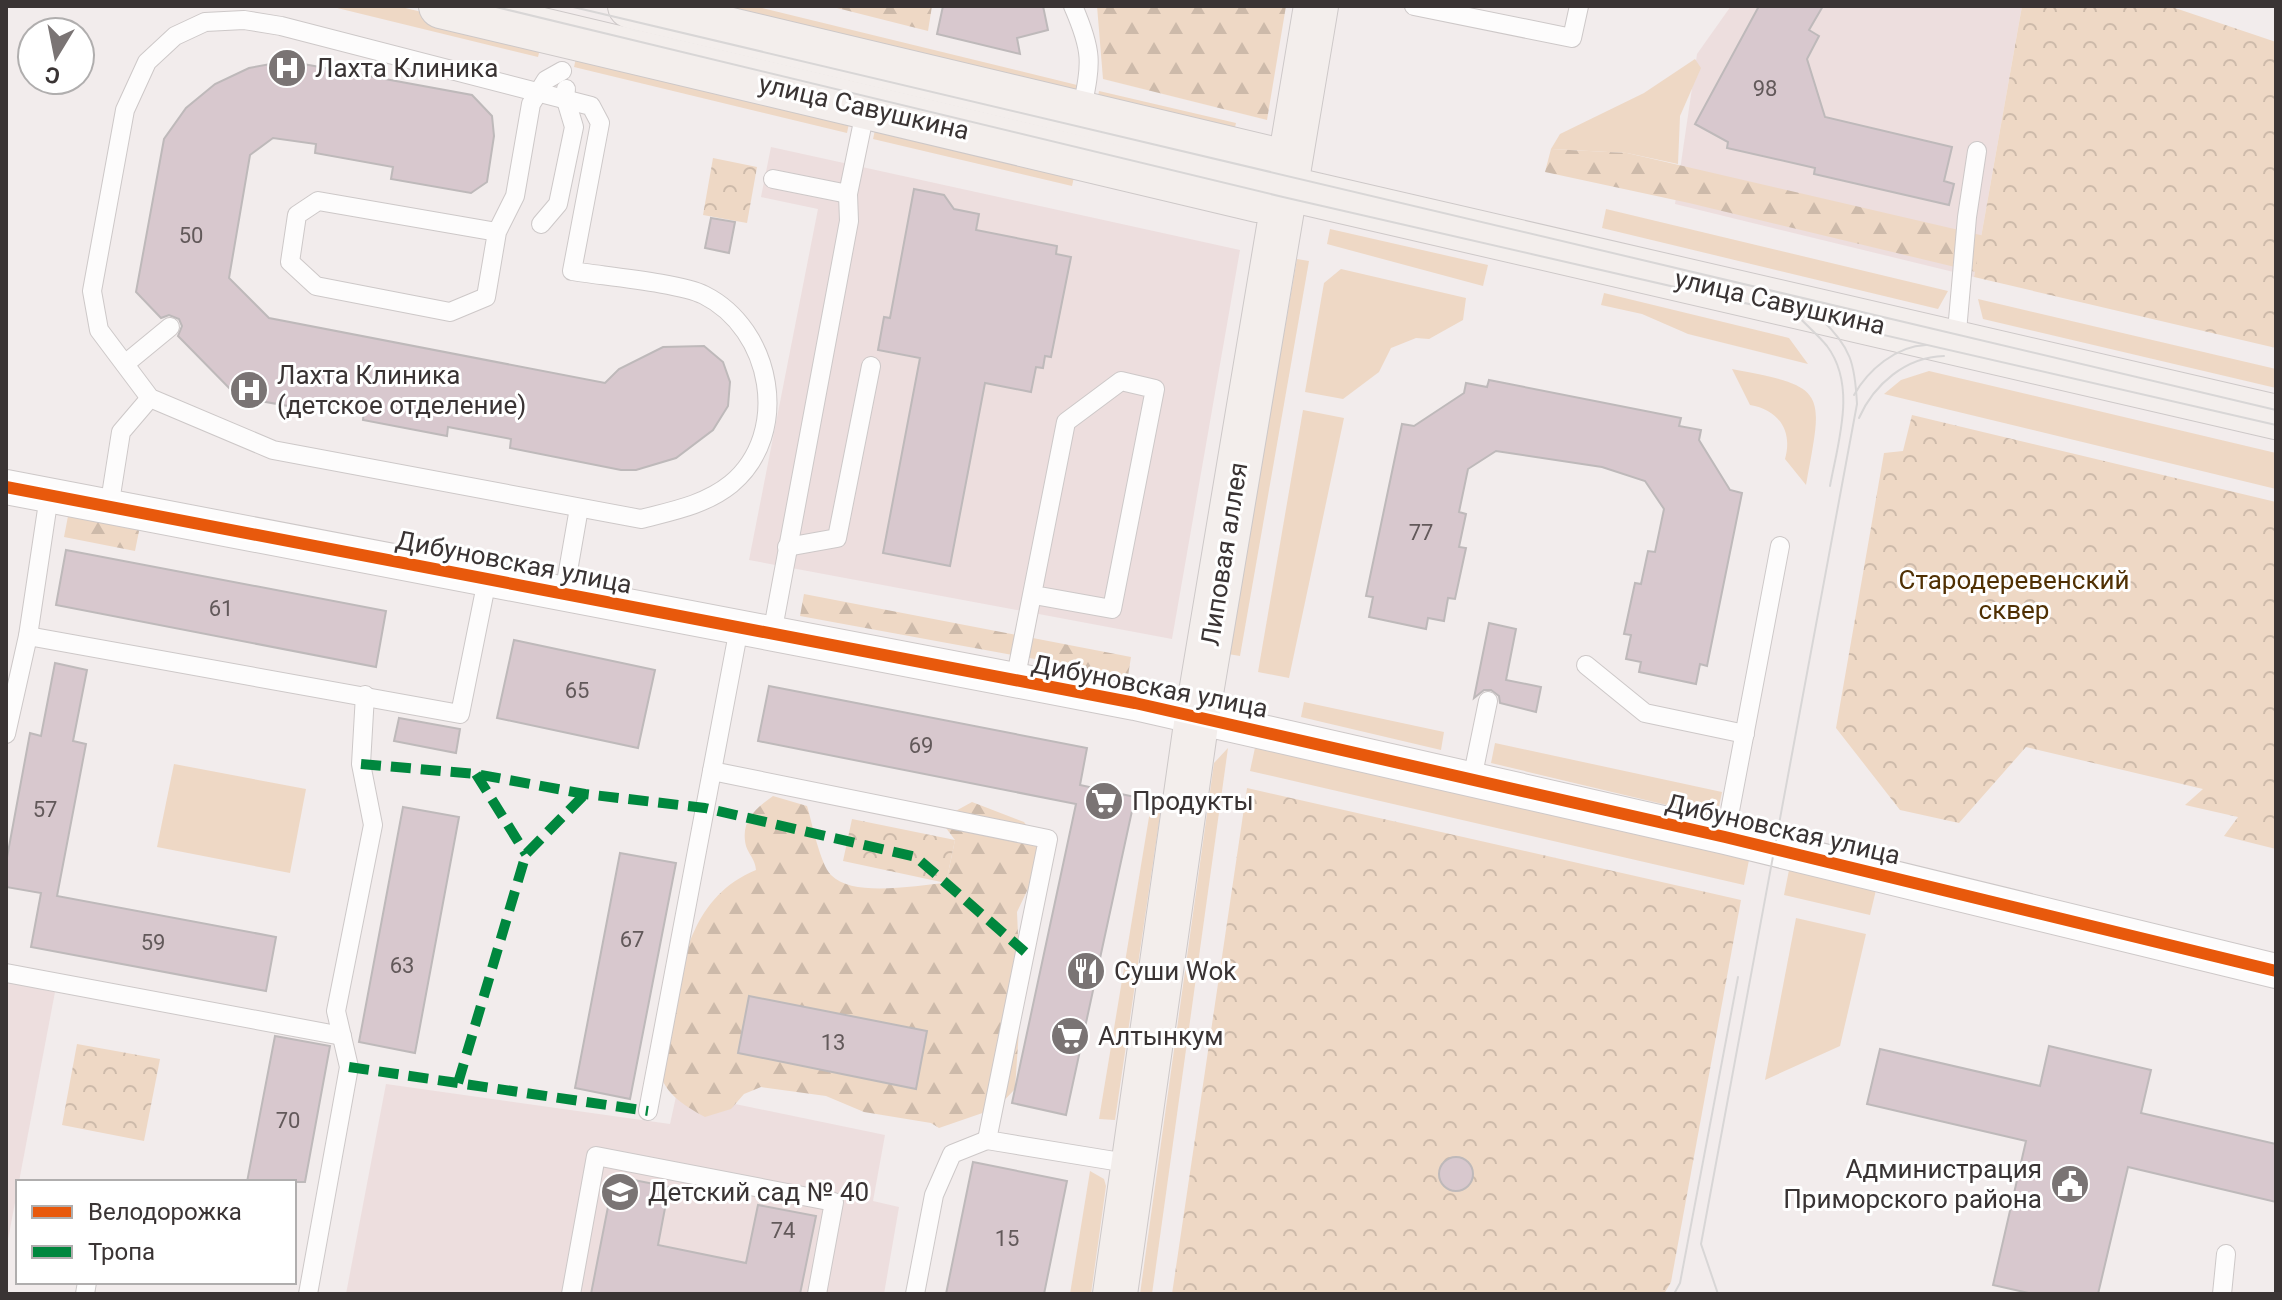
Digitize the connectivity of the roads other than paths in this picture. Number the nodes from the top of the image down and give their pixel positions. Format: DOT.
graph roads {
  1 [pos="441,6"];
  2 [pos="1073,6"];
  3 [pos="1316,6"];
  4 [pos="1414,6"];
  5 [pos="1579,6"];
  6 [pos="634,7"];
  7 [pos="208,14"];
  8 [pos="566,54"];
  9 [pos="540,90"];
  10 [pos="565,97"];
  11 [pos="866,107"];
  12 [pos="1081,114"];
  13 [pos="1977,151"];
  14 [pos="773,179"];
  15 [pos="1285,188"];
  16 [pos="848,194"];
  17 [pos="541,224"];
  18 [pos="497,232"];
  19 [pos="170,327"];
  20 [pos="1956,343"];
  21 [pos="125,364"];
  22 [pos="871,366"];
  23 [pos="150,398"];
  24 [pos="2276,417"];
  25 [pos="6,487"];
  26 [pos="49,496"];
  27 [pos="109,508"];
  28 [pos="579,508"];
  29 [pos="1780,546"];
  30 [pos="787,547"];
  31 [pos="487,580"];
  32 [pos="564,594"];
  33 [pos="1034,595"];
  34 [pos="756,631"];
  35 [pos="28,636"];
  36 [pos="1586,665"];
  37 [pos="1015,681"];
  38 [pos="365,695"];
  39 [pos="1488,701"];
  40 [pos="1197,717"];
  41 [pos="6,734"];
  42 [pos="1745,734"];
  43 [pos="712,771"];
  44 [pos="1472,779"];
  45 [pos="1725,837"];
  46 [pos="2276,971"];
  47 [pos="6,973"];
  48 [pos="342,1036"];
  49 [pos="648,1111"];
  50 [pos="987,1140"];
  51 [pos="1133,1164"];
  52 [pos="2226,1254"];
  53 [pos="308,1294"];
  54 [pos="571,1294"];
  55 [pos="817,1294"];
  56 [pos="915,1294"];
  57 [pos="1115,1294"];
  58 [pos="2222,1294"];
  1 -- 8 [label="main road, улица Савушкина"];
  2 -- 12 [label="lane"];
  3 -- 15 [label="main road, Липовая аллея"];
  4 -- 5 [label="lane"];
  6 -- 12 [label="main road, улица Савушкина"];
  7 -- 9 [label="lane"];
  7 -- 21 [label="lane"];
  8 -- 9 [label="lane"];
  8 -- 10 [label="lane"];
  8 -- 11 [label="main road, улица Савушкина"];
  9 -- 10 [label="lane"];
  9 -- 18 [label="lane"];
  10 -- 17 [label="lane"];
  10 -- 28 [label="lane"];
  11 -- 15 [label="main road, улица Савушкина"];
  11 -- 16 [label="lane"];
  12 -- 15 [label="main road, улица Савушкина"];
  13 -- 20 [label="lane"];
  14 -- 16 [label="lane"];
  15 -- 20 [label="main road, улица Савушкина"];
  15 -- 40 [label="main road, Липовая аллея"];
  16 -- 30 [label="lane"];
  18 -- 18 [label="lane"];
  19 -- 21 [label="lane"];
  20 -- 24 [label="main road, улица Савушкина"];
  21 -- 23 [label="lane"];
  22 -- 30 [label="lane"];
  23 -- 27 [label="lane"];
  23 -- 28 [label="lane"];
  25 -- 26 [label="street, Дибуновская улица"];
  26 -- 27 [label="street, Дибуновская улица"];
  26 -- 35 [label="lane"];
  27 -- 31 [label="street, Дибуновская улица"];
  28 -- 32 [label="lane"];
  29 -- 42 [label="lane"];
  30 -- 34 [label="lane"];
  31 -- 32 [label="street, Дибуновская улица"];
  31 -- 38 [label="lane"];
  32 -- 34 [label="street, Дибуновская улица"];
  33 -- 33 [label="lane"];
  33 -- 37 [label="lane"];
  34 -- 37 [label="street, Дибуновская улица"];
  34 -- 43 [label="lane"];
  35 -- 38 [label="lane"];
  35 -- 41 [label="lane"];
  36 -- 42 [label="lane"];
  37 -- 40 [label="street, Дибуновская улица"];
  38 -- 48 [label="lane"];
  39 -- 44 [label="lane"];
  40 -- 44 [label="street, Дибуновская улица"];
  40 -- 51 [label="main road, Липовая аллея"];
  42 -- 45 [label="lane"];
  43 -- 49 [label="lane"];
  43 -- 50 [label="lane"];
  44 -- 45 [label="street, Дибуновская улица"];
  45 -- 46 [label="street, Дибуновская улица"];
  47 -- 48 [label="lane"];
  48 -- 53 [label="lane"];
  50 -- 51 [label="lane"];
  50 -- 56 [label="lane"];
  51 -- 57 [label="main road, Липовая аллея"];
  52 -- 58 [label="lane"];
  54 -- 55 [label="lane"];
}
